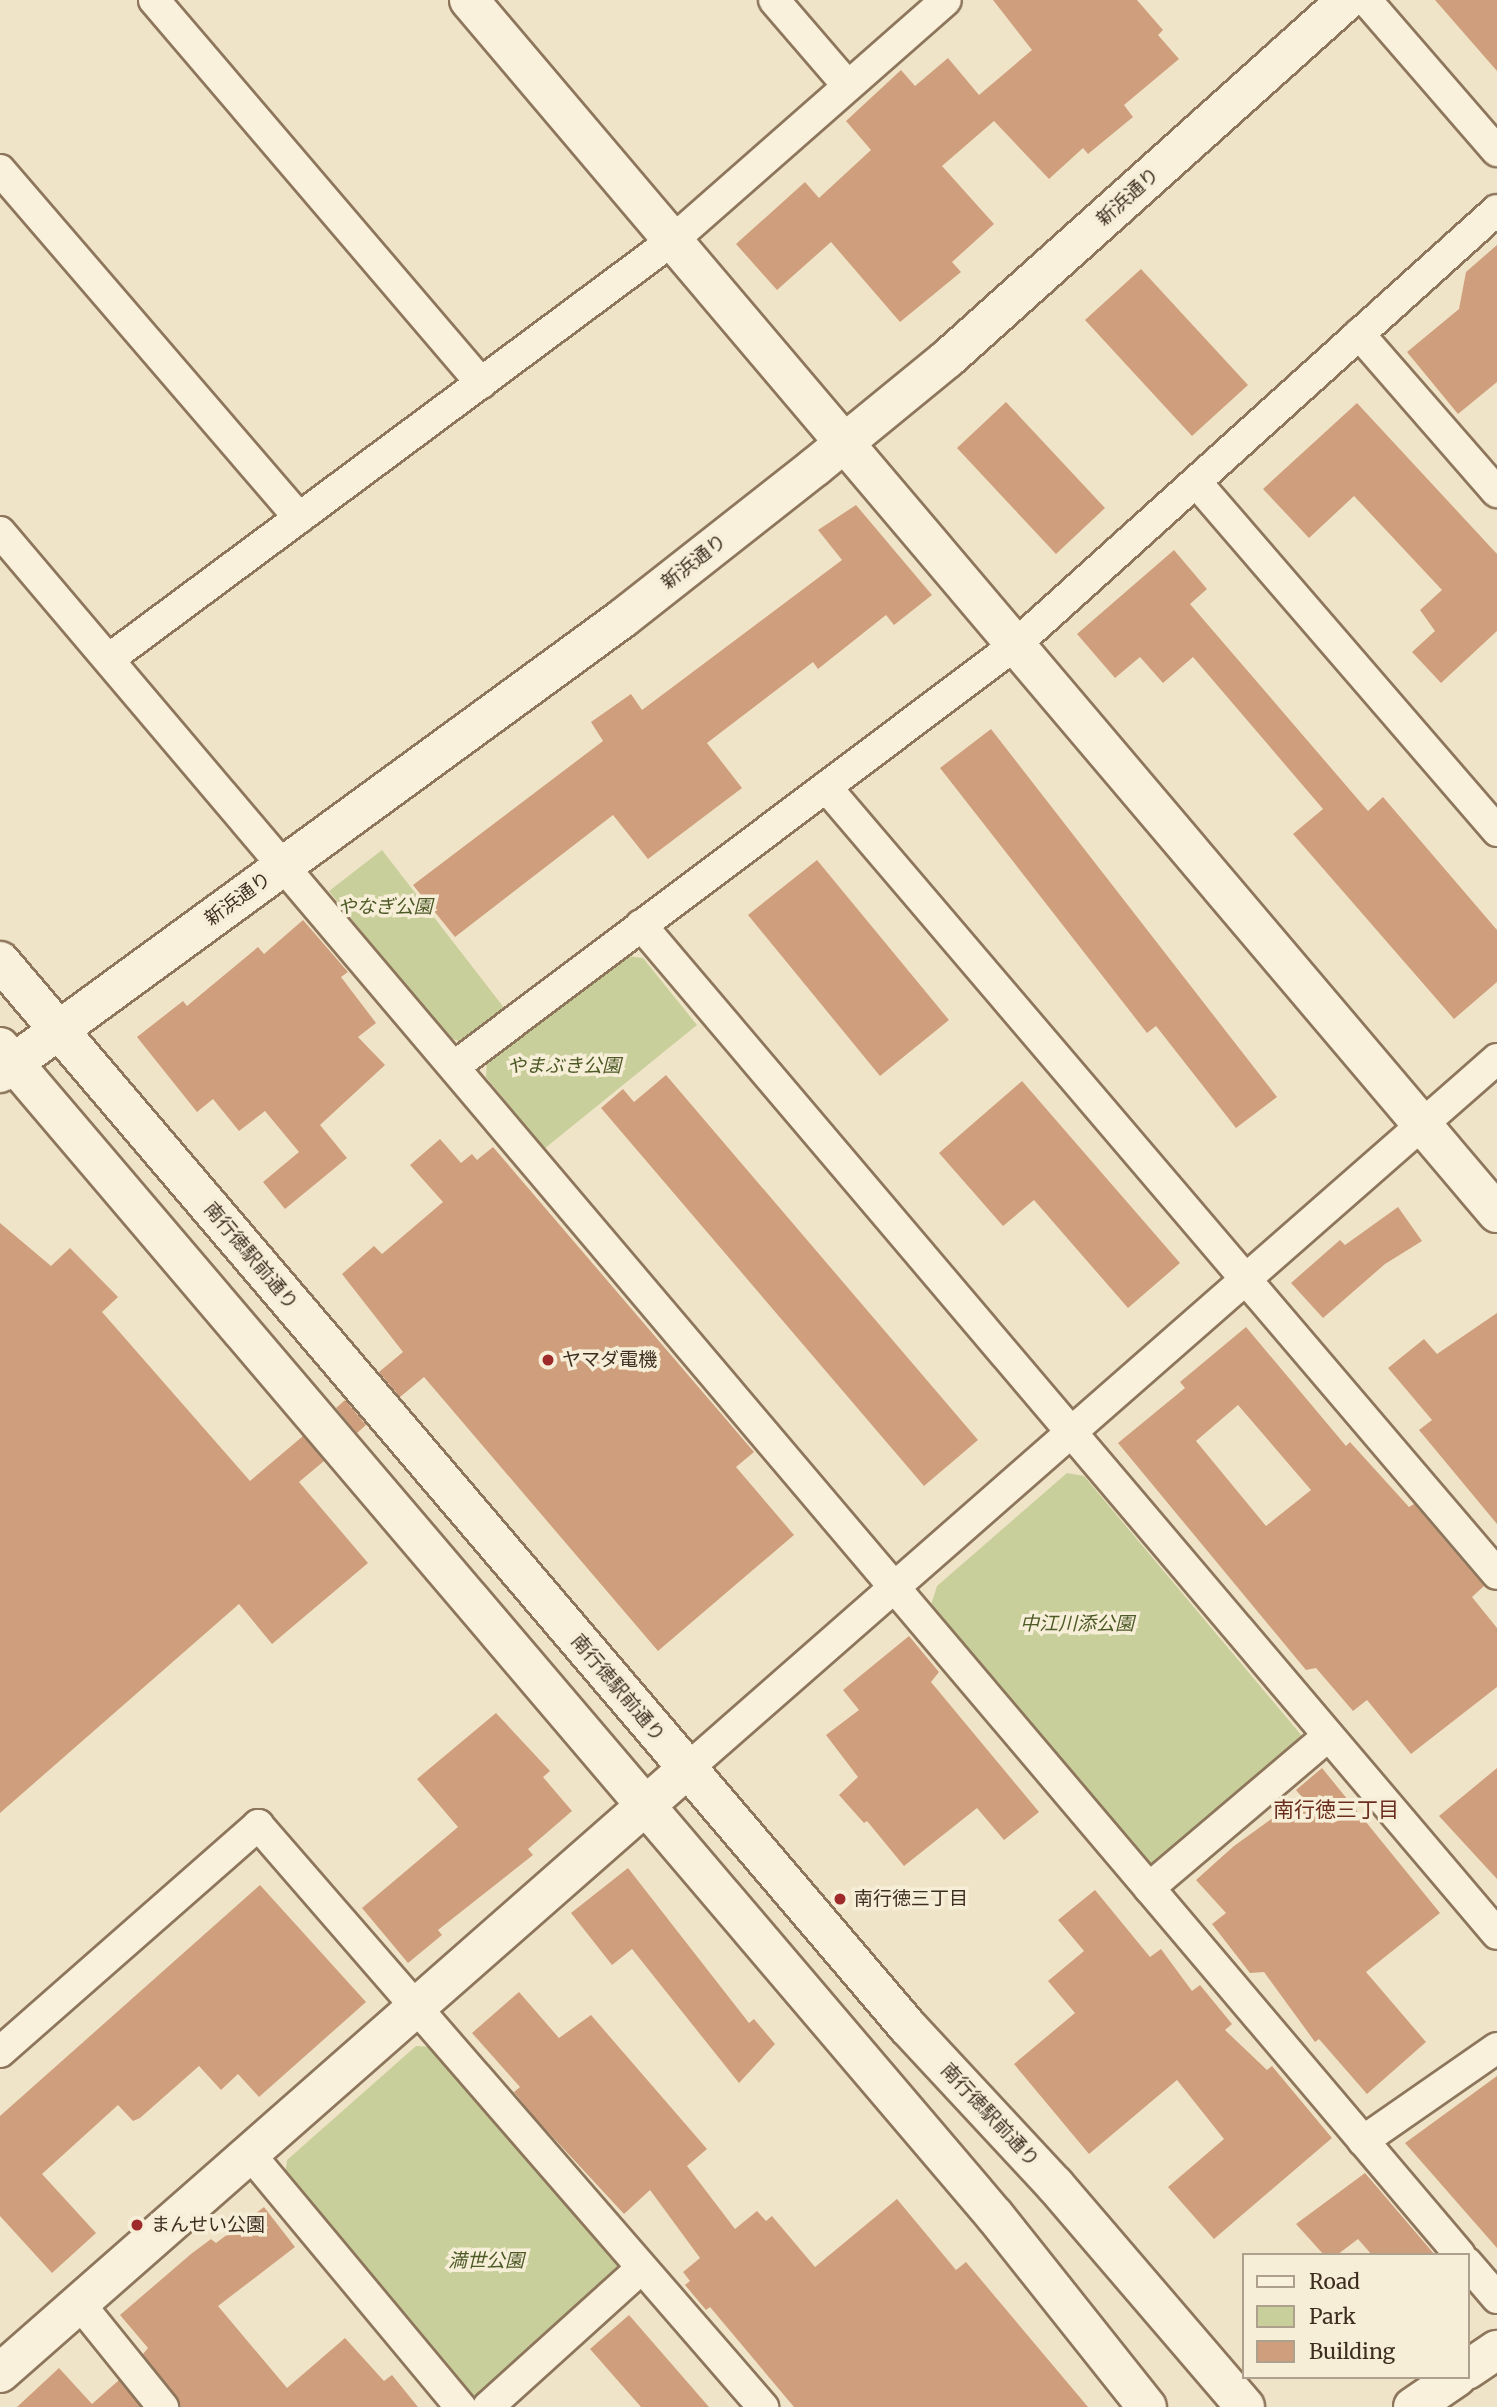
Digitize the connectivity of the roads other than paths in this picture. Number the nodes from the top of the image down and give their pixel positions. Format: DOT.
graph roads {
  1 [pos="155,0"];
  2 [pos="469,0"];
  3 [pos="774,0"];
  4 [pos="946,0"];
  5 [pos="1347,0"];
  6 [pos="1366,0"];
  7 [pos="848,86"];
  8 [pos="1497,151"];
  9 [pos="0,170"];
  10 [pos="1497,210"];
  11 [pos="673,240"];
  12 [pos="1359,334"];
  13 [pos="481,383"];
  14 [pos="845,443"];
  15 [pos="1195,482"];
  16 [pos="1497,492"];
  17 [pos="299,518"];
  18 [pos="0,532"];
  19 [pos="1015,645"];
  20 [pos="109,659"];
  21 [pos="826,787"];
  22 [pos="1497,831"];
  23 [pos="285,864"];
  24 [pos="641,925"];
  25 [pos="0,961"];
  26 [pos="59,1029"];
  27 [pos="1497,1059"];
  28 [pos="5,1061"];
  29 [pos="455,1066"];
  30 [pos="1423,1125"];
  31 [pos="1497,1213"];
  32 [pos="1246,1279"];
  33 [pos="1070,1434"];
  34 [pos="1497,1574"];
  35 [pos="895,1587"];
  36 [pos="1328,1736"];
  37 [pos="687,1769"];
  38 [pos="645,1806"];
  39 [pos="1149,1888"];
  40 [pos="1497,1934"];
  41 [pos="415,2006"];
  42 [pos="1497,2048"];
  43 [pos="0,2052"];
  44 [pos="1363,2141"];
  45 [pos="249,2153"];
  46 [pos="1458,2253"];
  47 [pos="1469,2265"];
  48 [pos="642,2268"];
  49 [pos="1497,2298"];
  50 [pos="79,2303"];
  51 [pos="1497,2350"];
  52 [pos="1469,2369"];
  53 [pos="0,2373"];
  54 [pos="1454,2379"];
  55 [pos="163,2407"];
  56 [pos="461,2407"];
  57 [pos="488,2407"];
  58 [pos="763,2407"];
  59 [pos="1147,2407"];
  60 [pos="1245,2407"];
  61 [pos="1413,2407"];
  1 -- 13 [label="street"];
  2 -- 11 [label="street"];
  3 -- 7 [label="street"];
  4 -- 7 [label="street"];
  5 -- 14 [label="street, 新浜通り"];
  6 -- 8 [label="street"];
  7 -- 11 [label="street"];
  9 -- 17 [label="street"];
  10 -- 12 [label="street"];
  11 -- 13 [label="street"];
  11 -- 14 [label="street"];
  12 -- 15 [label="street"];
  12 -- 16 [label="street"];
  13 -- 17 [label="street"];
  14 -- 19 [label="street"];
  14 -- 23 [label="street, 新浜通り"];
  15 -- 19 [label="street"];
  15 -- 22 [label="street"];
  17 -- 20 [label="street"];
  18 -- 20 [label="street"];
  19 -- 21 [label="street"];
  19 -- 30 [label="street"];
  20 -- 23 [label="street"];
  21 -- 24 [label="street"];
  21 -- 32 [label="street"];
  23 -- 26 [label="street, 新浜通り"];
  23 -- 29 [label="street"];
  24 -- 29 [label="street"];
  24 -- 33 [label="street"];
  25 -- 26 [label="street, 南行徳駅前通り"];
  26 -- 28 [label="street, 新浜通り"];
  26 -- 37 [label="street, 南行徳駅前通り"];
  27 -- 30 [label="street"];
  28 -- 38 [label="street"];
  29 -- 35 [label="street"];
  30 -- 31 [label="street"];
  30 -- 32 [label="street"];
  32 -- 33 [label="street"];
  32 -- 34 [label="street"];
  33 -- 35 [label="street"];
  33 -- 36 [label="street"];
  35 -- 37 [label="street"];
  35 -- 39 [label="street"];
  36 -- 39 [label="street"];
  36 -- 40 [label="street"];
  37 -- 38 [label="street"];
  37 -- 60 [label="street, 南行徳駅前通り"];
  38 -- 41 [label="street"];
  38 -- 59 [label="street"];
  39 -- 44 [label="street"];
  41 -- 43 [label="street"];
  41 -- 45 [label="street"];
  41 -- 48 [label="street"];
  42 -- 44 [label="street"];
  44 -- 46 [label="street"];
  45 -- 50 [label="street"];
  45 -- 56 [label="street"];
  47 -- 49 [label="street"];
  48 -- 57 [label="street"];
  48 -- 58 [label="street"];
  50 -- 53 [label="street"];
  50 -- 55 [label="street"];
  51 -- 52 [label="street"];
  54 -- 61 [label="street"];
}
